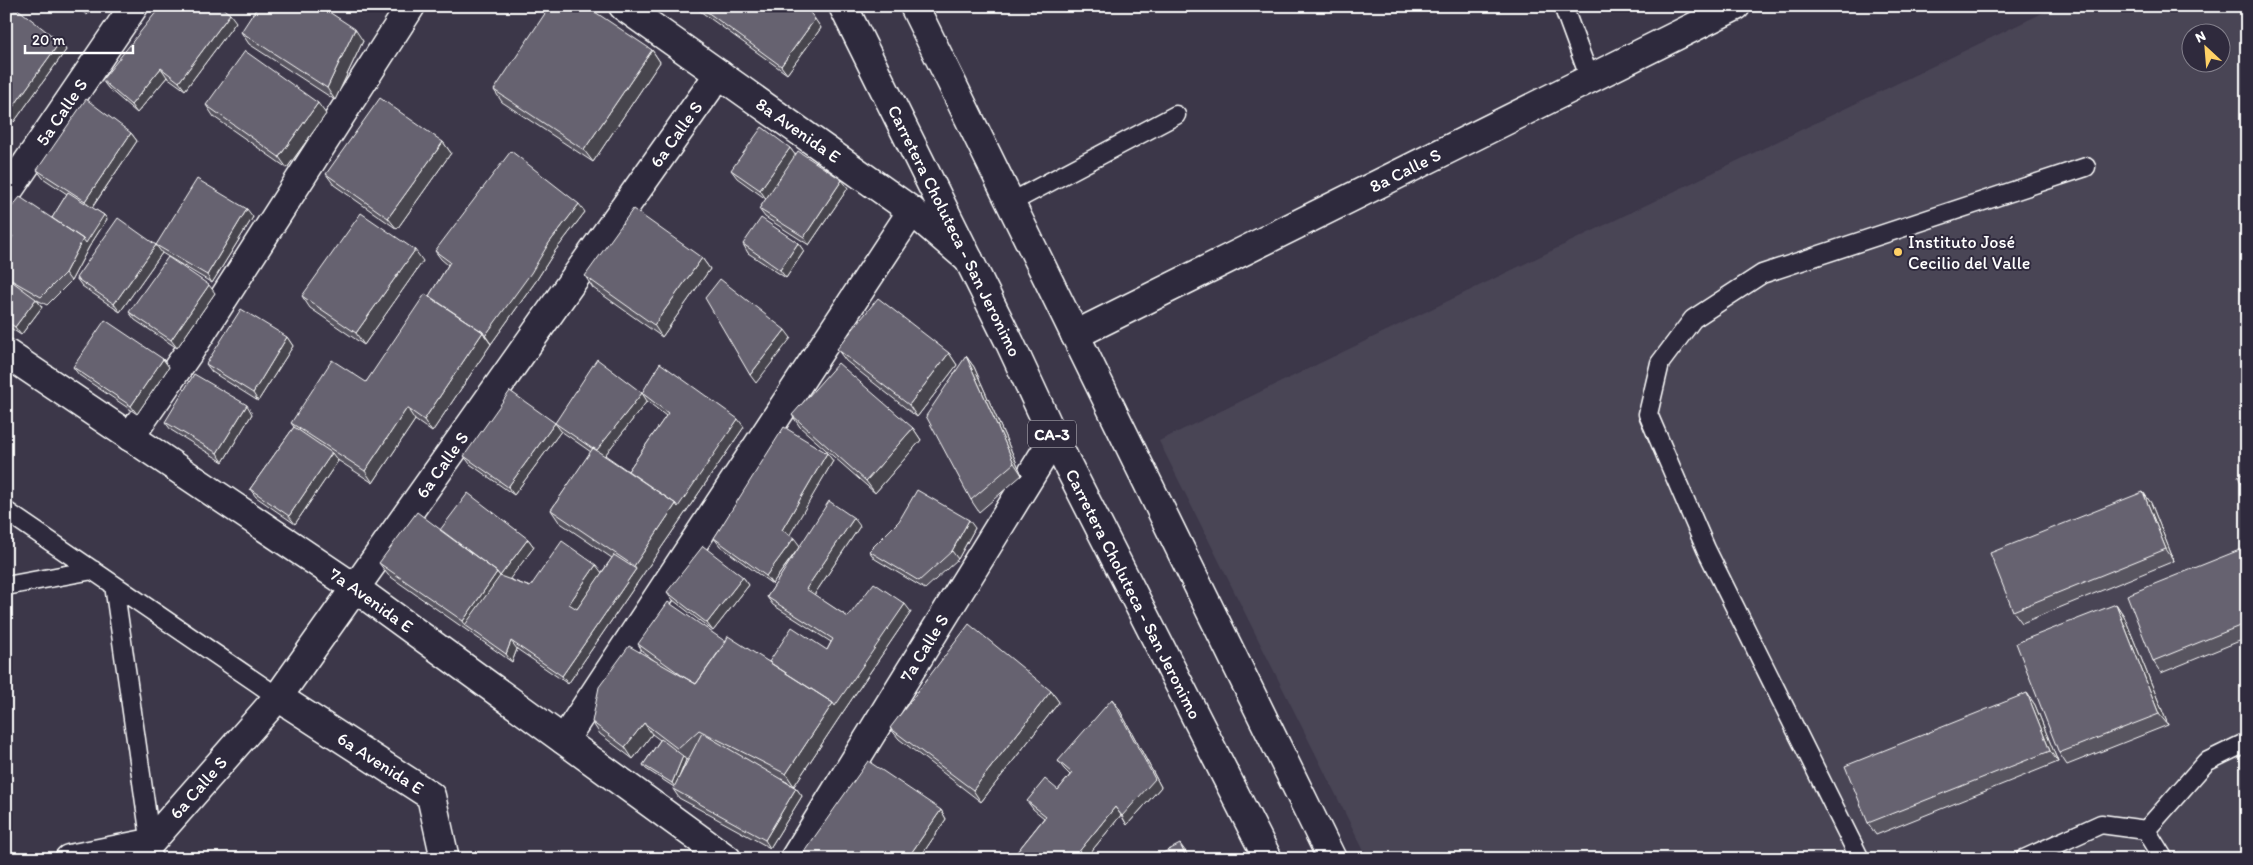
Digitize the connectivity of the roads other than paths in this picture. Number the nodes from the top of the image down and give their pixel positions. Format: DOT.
graph roads {
  1 [pos="134,6"];
  2 [pos="411,6"];
  3 [pos="623,6"];
  4 [pos="843,6"];
  5 [pos="914,6"];
  6 [pos="1563,6"];
  7 [pos="1726,8"];
  8 [pos="719,74"];
  9 [pos="1590,78"];
  10 [pos="1176,115"];
  11 [pos="2086,167"];
  12 [pos="6,194"];
  13 [pos="1010,203"];
  14 [pos="912,211"];
  15 [pos="969,260"];
  16 [pos="1075,335"];
  17 [pos="6,353"];
  18 [pos="130,437"];
  19 [pos="1054,438"];
  20 [pos="6,511"];
  21 [pos="93,570"];
  22 [pos="6,586"];
  23 [pos="114,586"];
  24 [pos="355,588"];
  25 [pos="278,697"];
  26 [pos="564,740"];
  27 [pos="2247,742"];
  28 [pos="2146,830"];
  29 [pos="151,851"];
  30 [pos="69,859"];
  31 [pos="445,859"];
  32 [pos="727,859"];
  33 [pos="794,859"];
  34 [pos="1268,859"];
  35 [pos="1332,859"];
  36 [pos="1860,859"];
  37 [pos="2024,859"];
  38 [pos="2164,859"];
  1 -- 12 [label="main road, 5a Calle S"];
  2 -- 18 [label="main road"];
  3 -- 8 [label="main road, 8a Avenida E"];
  4 -- 15 [label="main road, Carretera Choluteca - San Jeronimo / CA-3"];
  5 -- 13 [label="main road"];
  6 -- 9 [label="lane"];
  7 -- 9 [label="main road, 8a Calle S"];
  8 -- 14 [label="main road, 8a Avenida E"];
  8 -- 24 [label="main road, 6a Calle S"];
  9 -- 16 [label="main road, 8a Calle S"];
  10 -- 13 [label="lane"];
  11 -- 36 [label="lane"];
  13 -- 16 [label="main road"];
  14 -- 15 [label="main road, 8a Avenida E"];
  14 -- 26 [label="main road"];
  15 -- 19 [label="main road, Carretera Choluteca - San Jeronimo / CA-3"];
  16 -- 35 [label="main road"];
  17 -- 18 [label="main road, 7a Avenida E"];
  18 -- 24 [label="main road, 7a Avenida E"];
  19 -- 33 [label="main road, 7a Calle S"];
  19 -- 34 [label="main road, Carretera Choluteca - San Jeronimo / CA-3"];
  20 -- 21 [label="lane"];
  21 -- 22 [label="lane"];
  21 -- 23 [label="lane"];
  23 -- 25 [label="lane"];
  23 -- 29 [label="lane"];
  24 -- 25 [label="main road, 6a Calle S"];
  24 -- 26 [label="main road, 7a Avenida E"];
  25 -- 29 [label="main road, 6a Calle S"];
  25 -- 31 [label="main road, 6a Avenida E"];
  26 -- 32 [label="main road, 7a Avenida E"];
  27 -- 28 [label="lane"];
  28 -- 37 [label="lane"];
  28 -- 38 [label="lane"];
  29 -- 30 [label="main road"];
}
